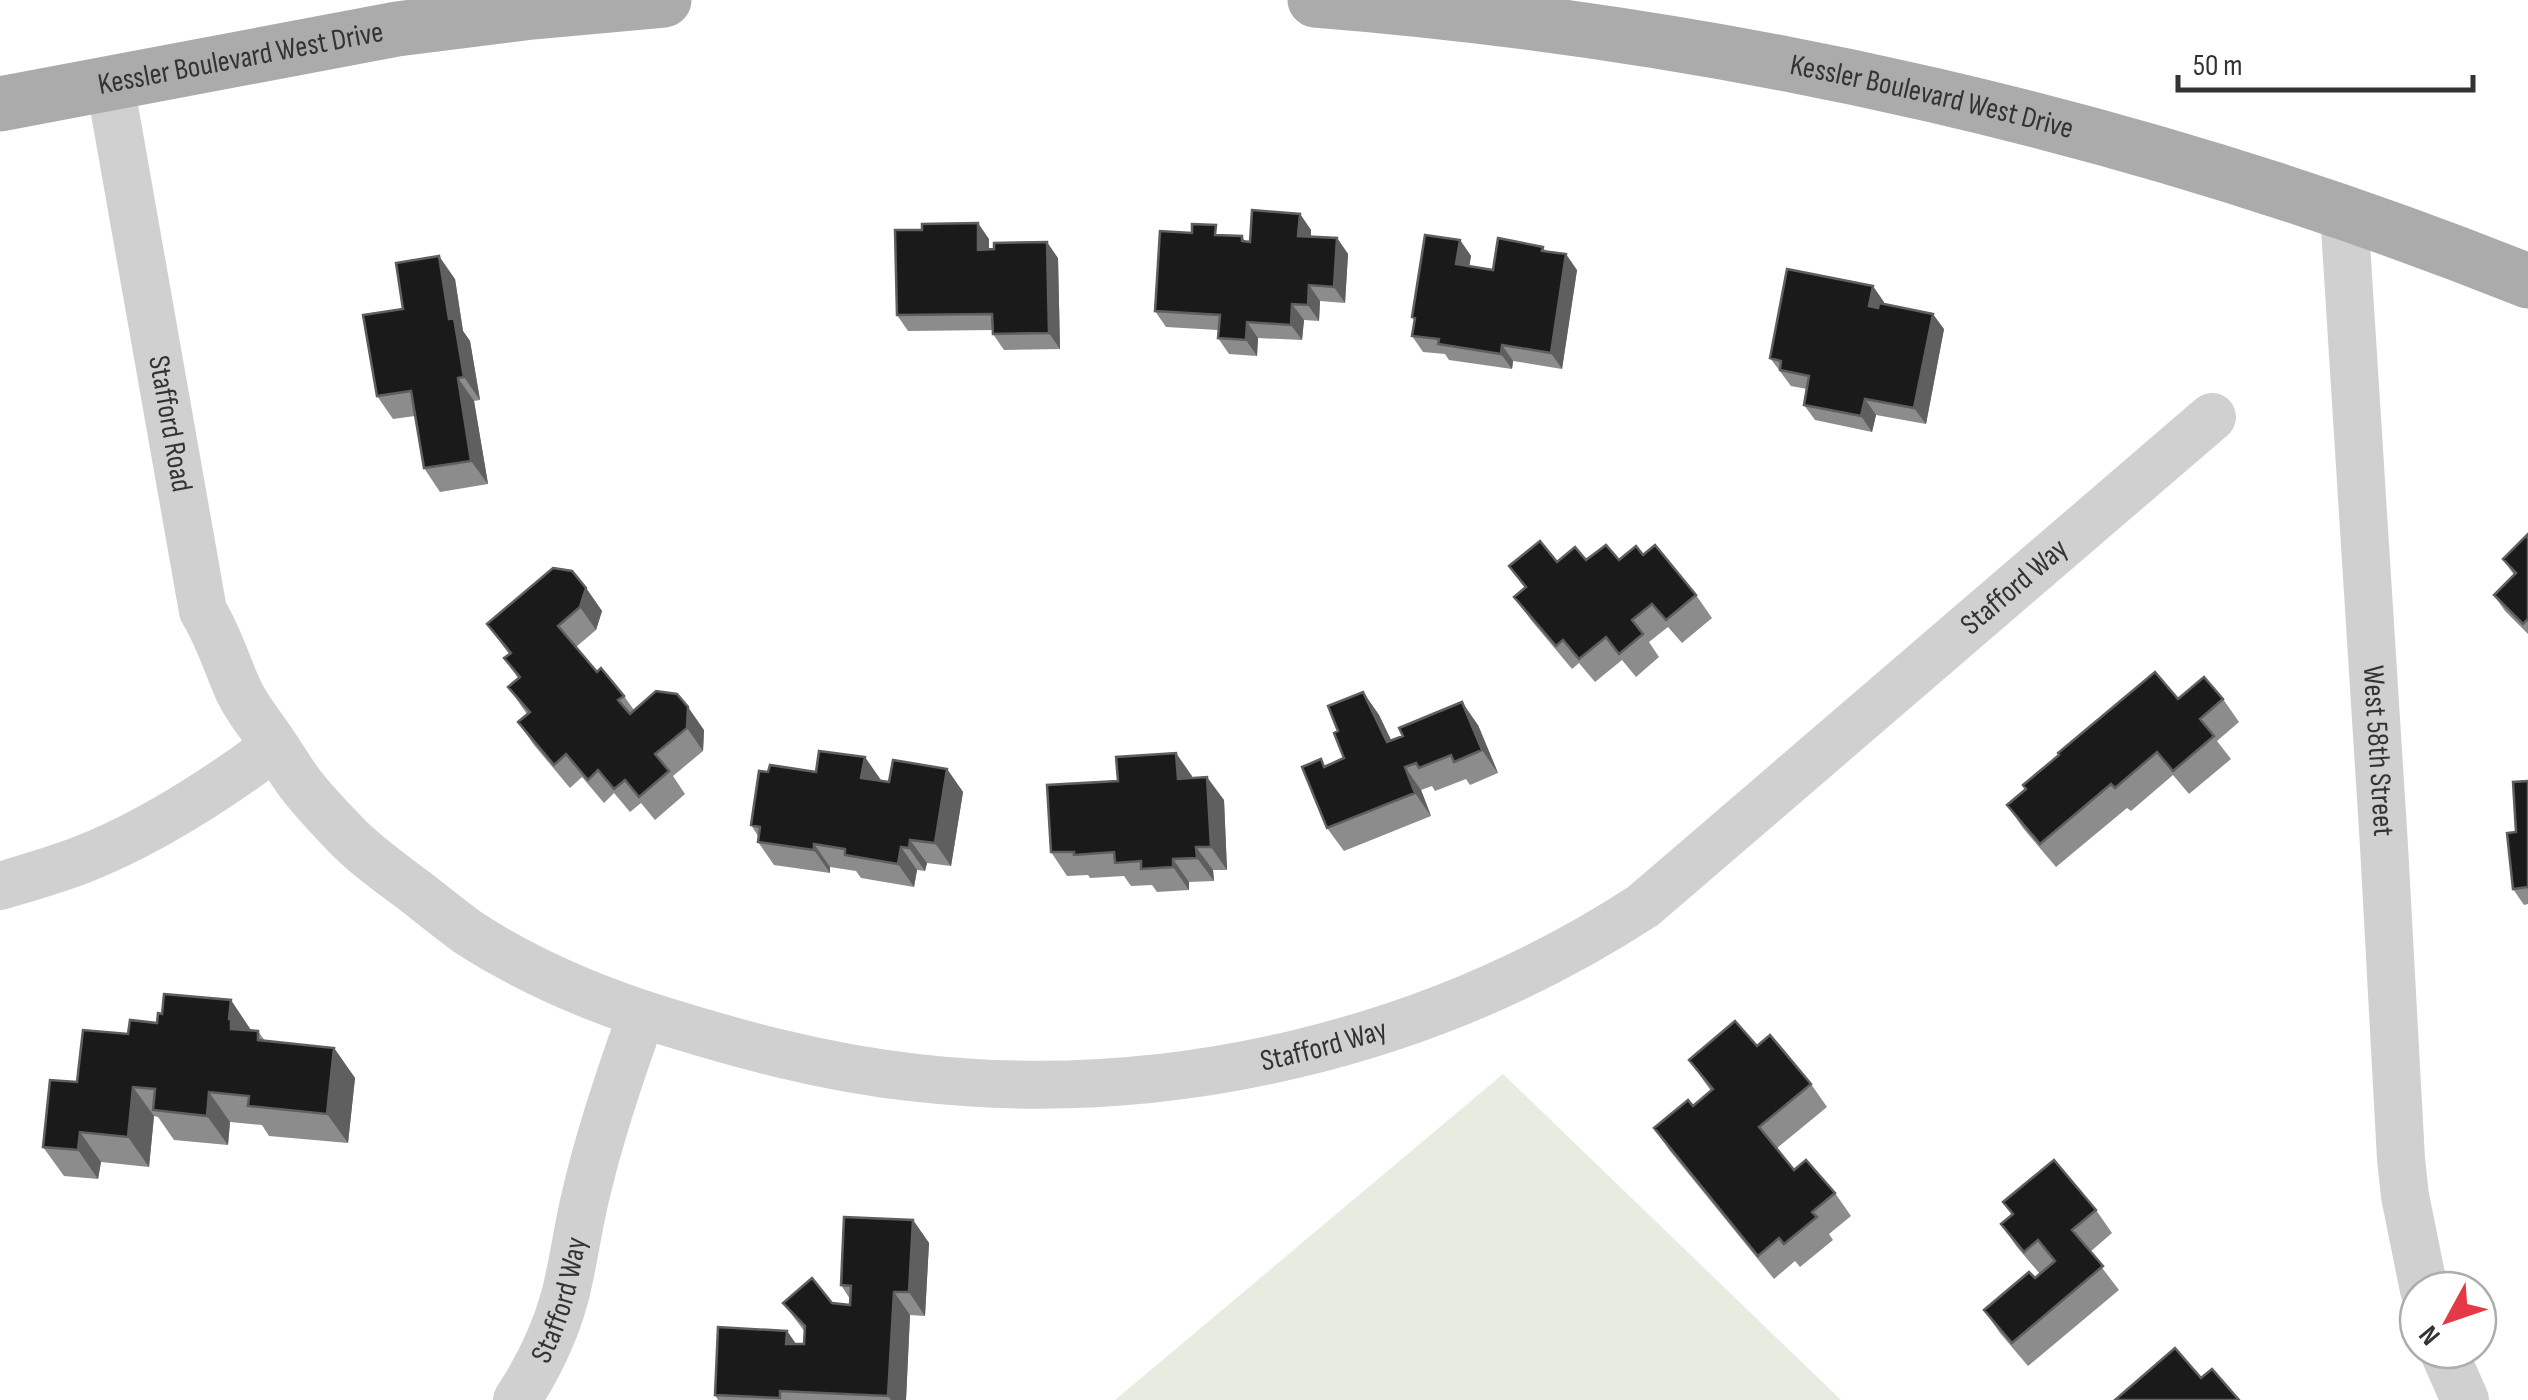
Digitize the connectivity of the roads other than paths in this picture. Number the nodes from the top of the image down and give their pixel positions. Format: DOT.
graph roads {
  1 [pos="664,0"];
  2 [pos="1314,0"];
  3 [pos="110,84"];
  4 [pos="0,104"];
  5 [pos="2344,212"];
  6 [pos="2528,281"];
  7 [pos="2212,417"];
  8 [pos="274,746"];
  9 [pos="0,886"];
  10 [pos="642,1014"];
  11 [pos="2420,1270"];
  12 [pos="2451,1370"];
  13 [pos="517,1400"];
  14 [pos="2465,1400"];
  1 -- 3 [label="main road, Kessler Boulevard West Drive"];
  2 -- 5 [label="main road, Kessler Boulevard West Drive"];
  3 -- 4 [label="main road, Kessler Boulevard West Drive"];
  3 -- 8 [label="street, Stafford Road"];
  5 -- 6 [label="main road, Kessler Boulevard West Drive"];
  5 -- 11 [label="street, West 58th Street"];
  7 -- 10 [label="street, Stafford Way"];
  8 -- 9 [label="street"];
  8 -- 10 [label="street, Stafford Road"];
  10 -- 13 [label="street, Stafford Way"];
  12 -- 14 [label="street"];
}
